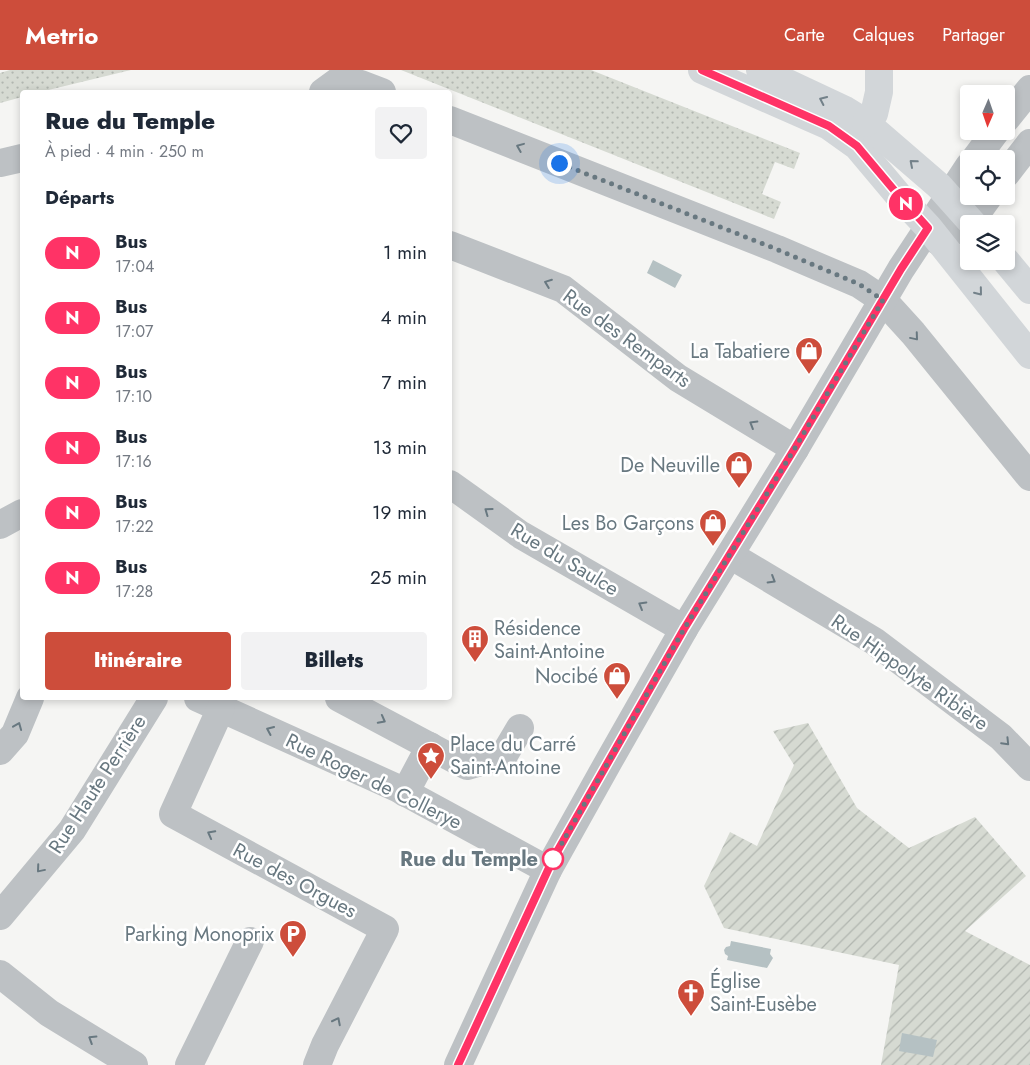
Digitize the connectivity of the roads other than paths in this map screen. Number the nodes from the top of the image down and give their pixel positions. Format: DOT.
graph roads {
  1 [pos="702,70"];
  2 [pos="760,70"];
  3 [pos="879,70"];
  4 [pos="1030,89"];
  5 [pos="326,90"];
  6 [pos="377,90"];
  7 [pos="1015,108"];
  8 [pos="452,121"];
  9 [pos="866,123"];
  10 [pos="829,126"];
  11 [pos="989,140"];
  12 [pos="1030,143"];
  13 [pos="981,150"];
  14 [pos="20,158"];
  15 [pos="1015,162"];
  16 [pos="0,163"];
  17 [pos="960,180"];
  18 [pos="949,196"];
  19 [pos="966,215"];
  20 [pos="960,226"];
  21 [pos="933,234"];
  22 [pos="452,246"];
  23 [pos="1013,270"];
  24 [pos="1030,290"];
  25 [pos="883,300"];
  26 [pos="1030,355"];
  27 [pos="795,448"];
  28 [pos="1030,477"];
  29 [pos="452,485"];
  30 [pos="20,514"];
  31 [pos="0,526"];
  32 [pos="730,555"];
  33 [pos="684,629"];
  34 [pos="29,700"];
  35 [pos="153,700"];
  36 [pos="343,700"];
  37 [pos="210,703"];
  38 [pos="520,728"];
  39 [pos="430,746"];
  40 [pos="0,751"];
  41 [pos="1030,767"];
  42 [pos="405,793"];
  43 [pos="548,870"];
  44 [pos="0,916"];
  45 [pos="250,941"];
  46 [pos="0,974"];
  47 [pos="134,1065"];
  48 [pos="189,1065"];
  49 [pos="317,1065"];
  50 [pos="458,1065"];
  1 -- 10 [label="main road"];
  9 -- 2 [label="main road, one-way"];
  3 -- 9 [label="main road"];
  4 -- 7 [label="street"];
  5 -- 6 [label="street"];
  25 -- 8 [label="street, one-way"];
  9 -- 10 [label="main road"];
  18 -- 9 [label="main road, one-way"];
  10 -- 21 [label="main road"];
  11 -- 13 [label="street"];
  12 -- 15 [label="street"];
  14 -- 16 [label="street"];
  17 -- 18 [label="street"];
  18 -- 19 [label="main road"];
  18 -- 21 [label="street"];
  20 -- 21 [label="street"];
  21 -- 25 [label="street"];
  21 -- 26 [label="main road, one-way"];
  27 -- 22 [label="street, Rue des Remparts, one-way"];
  23 -- 24 [label="main road"];
  25 -- 27 [label="street"];
  25 -- 28 [label="street, one-way"];
  27 -- 32 [label="street"];
  33 -- 29 [label="street, Rue du Saulce, one-way"];
  30 -- 31 [label="street"];
  32 -- 33 [label="street"];
  32 -- 41 [label="street, Rue Hippolyte Ribière, one-way"];
  33 -- 43 [label="street"];
  40 -- 34 [label="street, one-way"];
  35 -- 44 [label="street, Rue Haute Perrière, one-way"];
  36 -- 39 [label="street, one-way"];
  42 -- 37 [label="street, Rue Roger de Collerye, one-way"];
  49 -- 37 [label="street, Rue des Orgues, one-way"];
  38 -- 39 [label="street"];
  39 -- 42 [label="street"];
  42 -- 43 [label="street, Rue Roger de Collerye"];
  43 -- 50 [label="street"];
  45 -- 48 [label="street"];
  47 -- 46 [label="street, one-way"];
}
